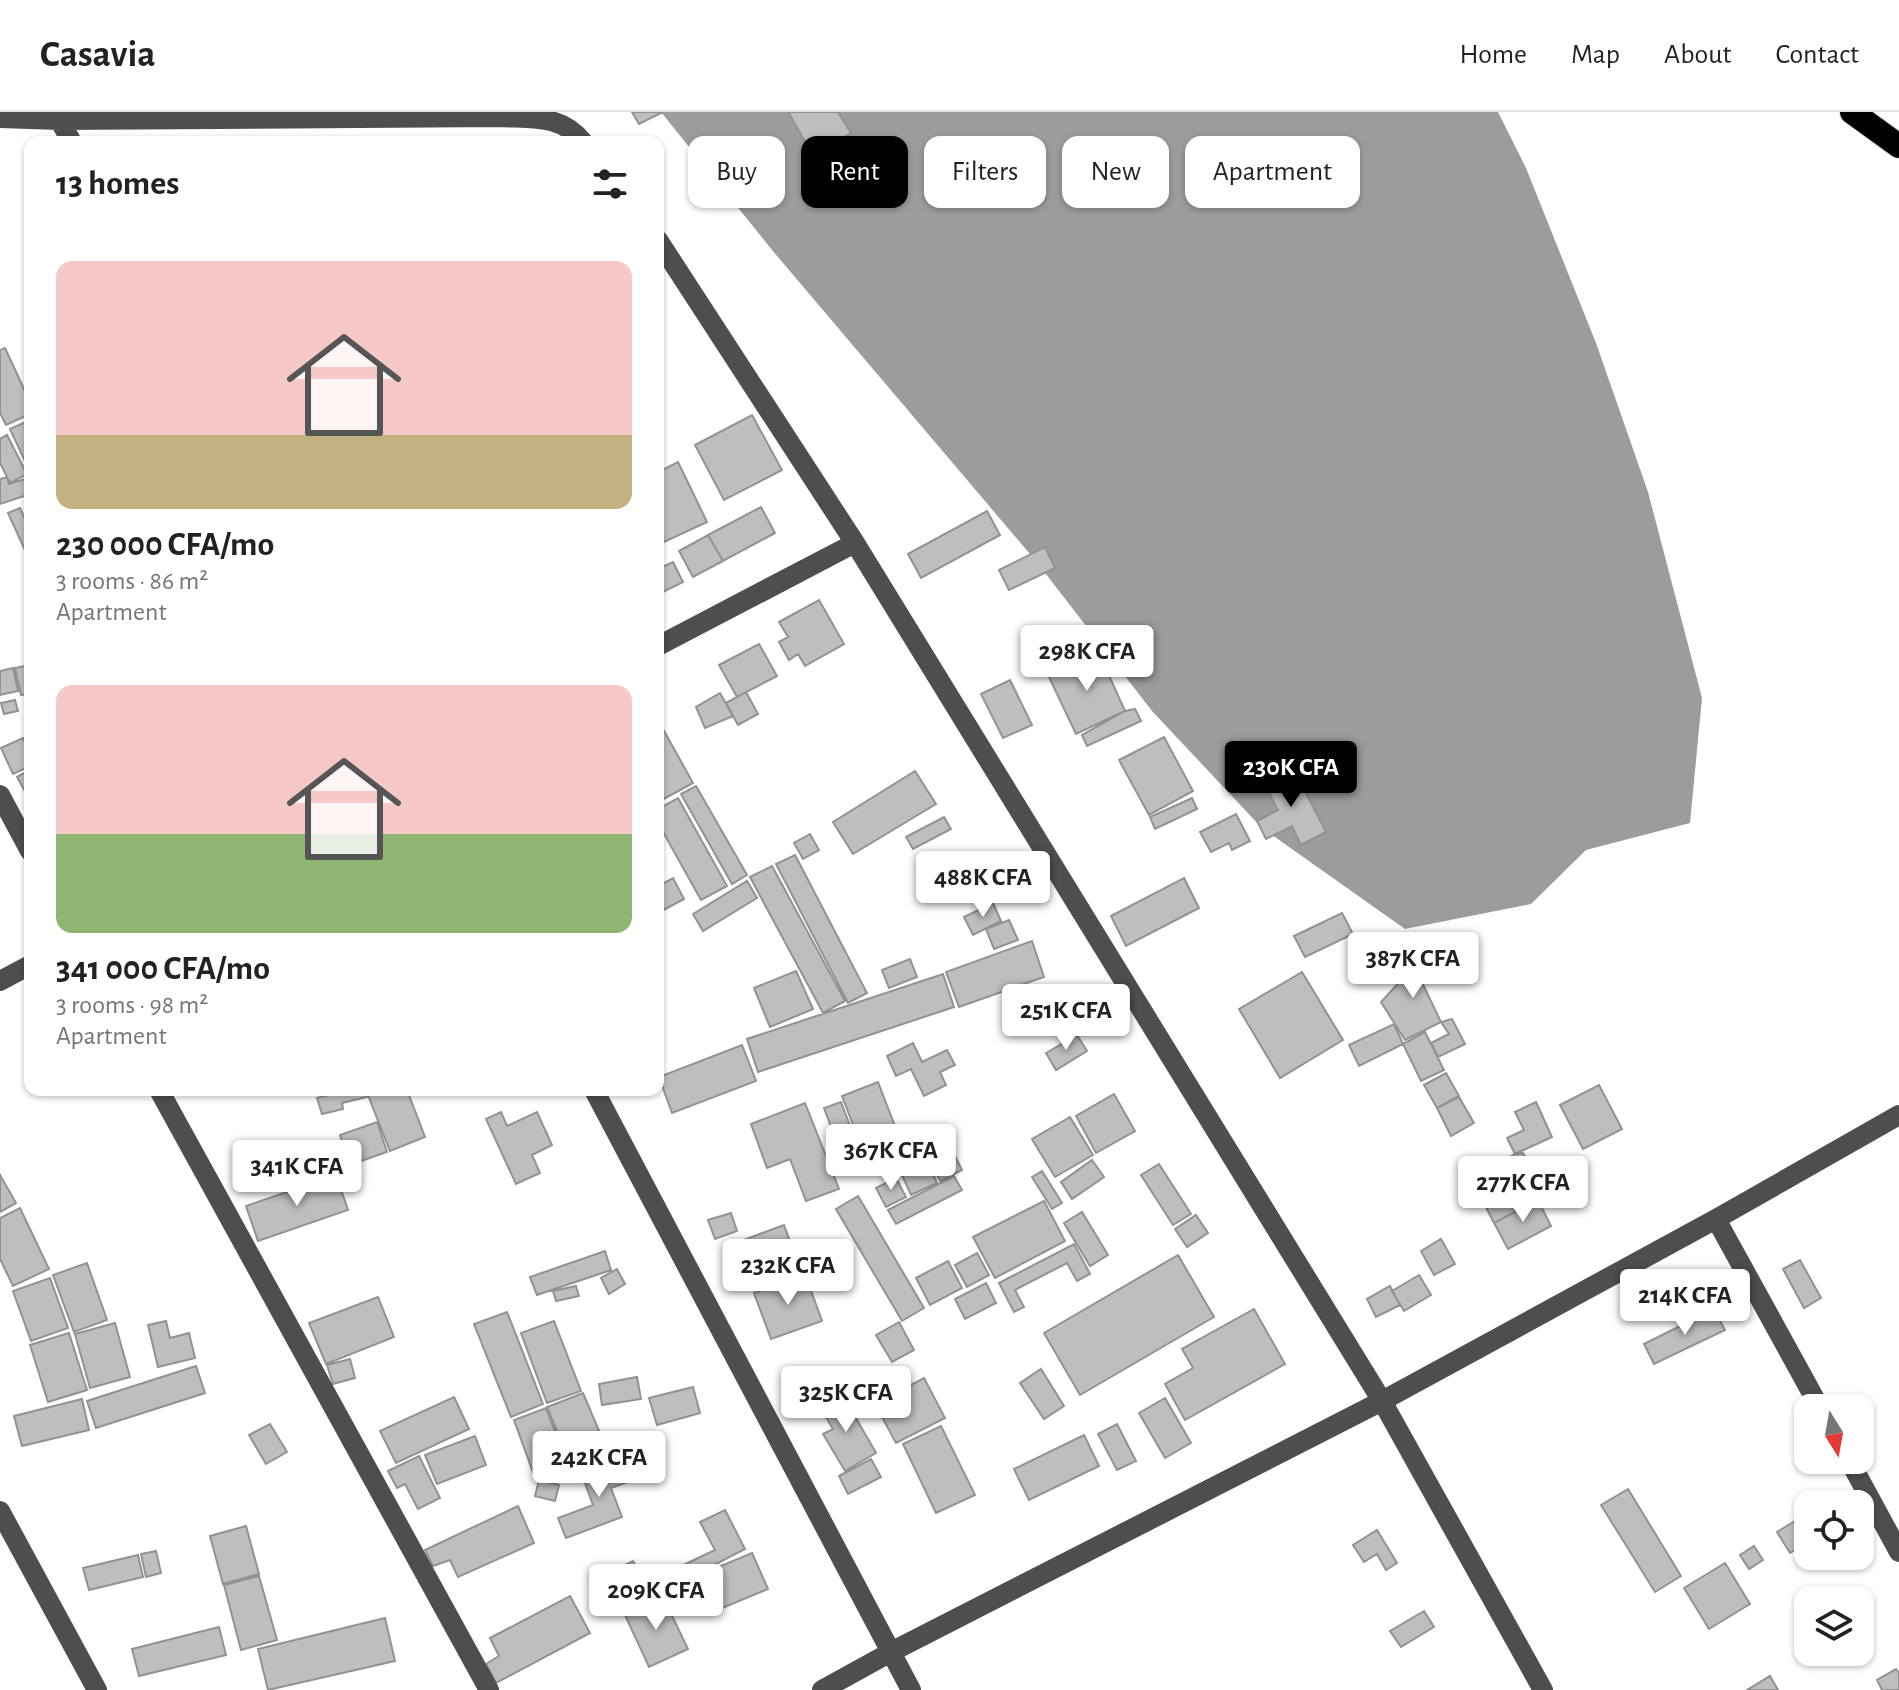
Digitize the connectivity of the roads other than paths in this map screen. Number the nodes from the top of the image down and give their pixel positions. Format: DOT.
graph roads {
  1 [pos="1852,112"];
  2 [pos="558,117"];
  3 [pos="0,118"];
  4 [pos="59,120"];
  5 [pos="68,136"];
  6 [pos="578,136"];
  7 [pos="1899,146"];
  8 [pos="664,249"];
  9 [pos="855,543"];
  10 [pos="664,643"];
  11 [pos="0,795"];
  12 [pos="24,840"];
  13 [pos="24,968"];
  14 [pos="0,981"];
  15 [pos="162,1096"];
  16 [pos="597,1096"];
  17 [pos="1899,1115"];
  18 [pos="1716,1219"];
  19 [pos="1812,1394"];
  20 [pos="1382,1401"];
  21 [pos="1857,1474"];
  22 [pos="0,1511"];
  23 [pos="1899,1552"];
  24 [pos="891,1652"];
  25 [pos="97,1690"];
  26 [pos="489,1690"];
  27 [pos="822,1690"];
  28 [pos="911,1690"];
  29 [pos="1543,1690"];
  1 -- 7 [label="highway"];
  2 -- 4 [label="street"];
  2 -- 6 [label="street"];
  3 -- 4 [label="street"];
  4 -- 5 [label="street"];
  8 -- 9 [label="street"];
  9 -- 10 [label="street"];
  9 -- 20 [label="street"];
  11 -- 12 [label="street"];
  13 -- 14 [label="street"];
  15 -- 26 [label="street"];
  16 -- 24 [label="street"];
  17 -- 18 [label="street"];
  18 -- 19 [label="street"];
  18 -- 20 [label="street"];
  20 -- 24 [label="street"];
  20 -- 29 [label="street"];
  21 -- 23 [label="street"];
  22 -- 25 [label="street"];
  24 -- 27 [label="street"];
  24 -- 28 [label="street"];
}
